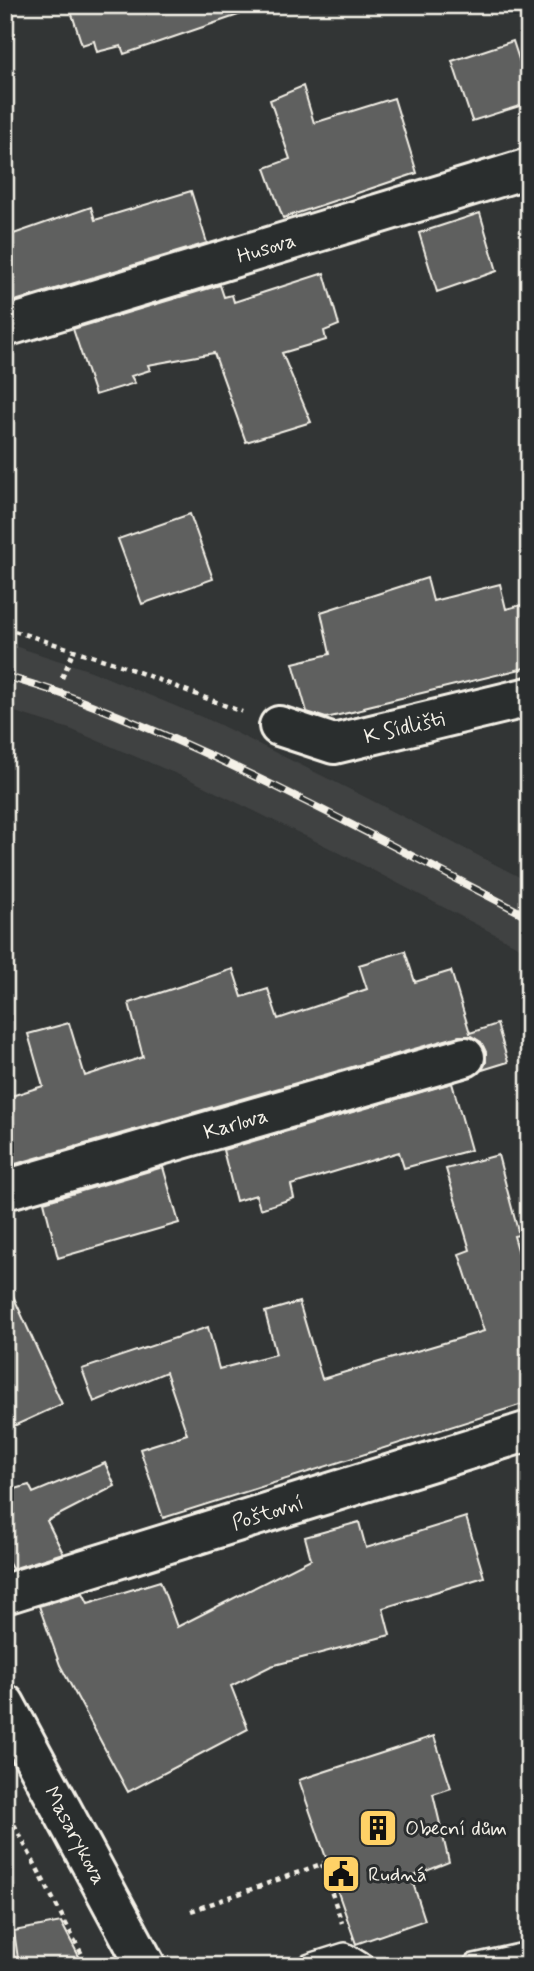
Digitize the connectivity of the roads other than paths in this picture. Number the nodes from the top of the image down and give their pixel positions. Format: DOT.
graph roads {
  1 [pos="529,168"];
  2 [pos="5,327"];
  3 [pos="529,697"];
  4 [pos="279,726"];
  5 [pos="465,1057"];
  6 [pos="5,1190"];
  7 [pos="529,1431"];
  8 [pos="5,1594"];
  9 [pos="5,1704"];
  10 [pos="529,1954"];
  11 [pos="359,1964"];
  12 [pos="146,1966"];
  13 [pos="310,1966"];
  14 [pos="475,1966"];
  1 -- 2 [label="street, Husova"];
  3 -- 4 [label="street, K Sídlišti"];
  5 -- 6 [label="street, Karlova"];
  7 -- 8 [label="street, Poštovní"];
  9 -- 12 [label="street, Masarykova"];
  10 -- 14 [label="lane"];
  11 -- 13 [label="lane"];
}
